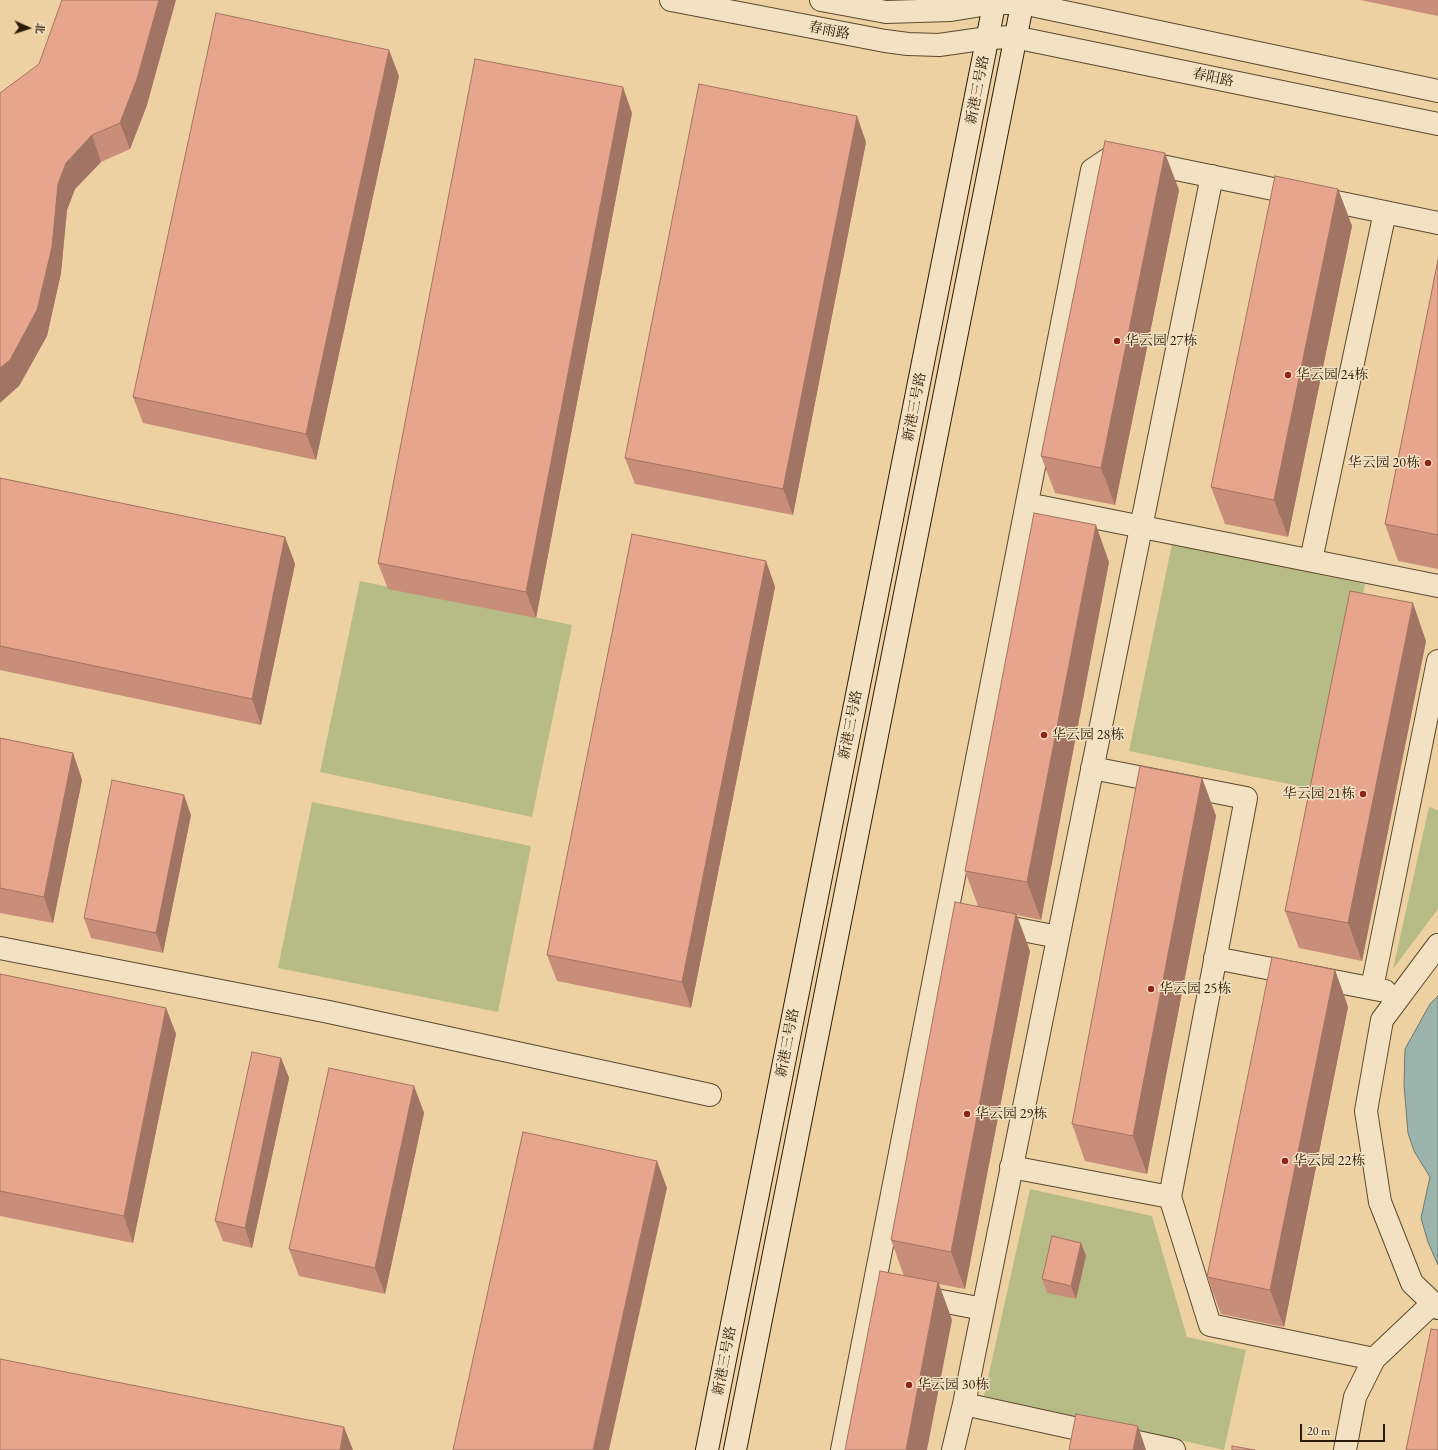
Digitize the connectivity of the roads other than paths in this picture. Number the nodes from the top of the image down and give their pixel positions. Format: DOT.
graph roads {
  1 [pos="671,0"];
  2 [pos="821,0"];
  3 [pos="995,2"];
  4 [pos="1022,2"];
  5 [pos="1014,37"];
  6 [pos="988,38"];
  7 [pos="1438,91"];
  8 [pos="1438,124"];
  9 [pos="1212,176"];
  10 [pos="1385,212"];
  11 [pos="1438,223"];
  12 [pos="1027,504"];
  13 [pos="1141,526"];
  14 [pos="1311,560"];
  15 [pos="1438,586"];
  16 [pos="1438,661"];
  17 [pos="1092,768"];
  18 [pos="947,915"];
  19 [pos="1058,937"];
  20 [pos="1438,945"];
  21 [pos="0,948"];
  22 [pos="1215,958"];
  23 [pos="1372,988"];
  24 [pos="1402,994"];
  25 [pos="710,1095"];
  26 [pos="1011,1167"];
  27 [pos="1170,1197"];
  28 [pos="887,1291"];
  29 [pos="1435,1306"];
  30 [pos="983,1309"];
  31 [pos="1374,1359"];
  32 [pos="964,1404"];
  33 [pos="707,1450"];
  34 [pos="735,1450"];
  35 [pos="842,1450"];
  36 [pos="954,1450"];
  37 [pos="1174,1450"];
  38 [pos="1345,1450"];
  1 -- 6 [label="street, 春雨路"];
  2 -- 3 [label="street, 春雨路"];
  3 -- 4 [label="street"];
  3 -- 6 [label="street, 新港三号路"];
  4 -- 5 [label="street, 新港三号路"];
  4 -- 7 [label="street"];
  5 -- 6 [label="street, 春阳路"];
  5 -- 8 [label="street, 春阳路"];
  5 -- 34 [label="street, 新港三号路"];
  6 -- 33 [label="street, 新港三号路"];
  9 -- 10 [label="street"];
  9 -- 12 [label="street"];
  9 -- 13 [label="street"];
  10 -- 11 [label="street"];
  10 -- 14 [label="street"];
  12 -- 13 [label="street"];
  12 -- 18 [label="street"];
  13 -- 14 [label="street"];
  13 -- 17 [label="street"];
  14 -- 15 [label="street"];
  16 -- 23 [label="street"];
  17 -- 19 [label="street"];
  17 -- 22 [label="street"];
  18 -- 19 [label="street"];
  18 -- 28 [label="street"];
  19 -- 26 [label="street"];
  20 -- 24 [label="street"];
  21 -- 25 [label="street"];
  22 -- 23 [label="street"];
  22 -- 27 [label="street"];
  23 -- 24 [label="street"];
  24 -- 29 [label="street"];
  26 -- 27 [label="street"];
  26 -- 30 [label="street"];
  27 -- 31 [label="street"];
  28 -- 30 [label="street"];
  28 -- 35 [label="street"];
  29 -- 31 [label="street"];
  30 -- 32 [label="street"];
  31 -- 38 [label="street"];
  32 -- 36 [label="street"];
  32 -- 37 [label="street"];
}
